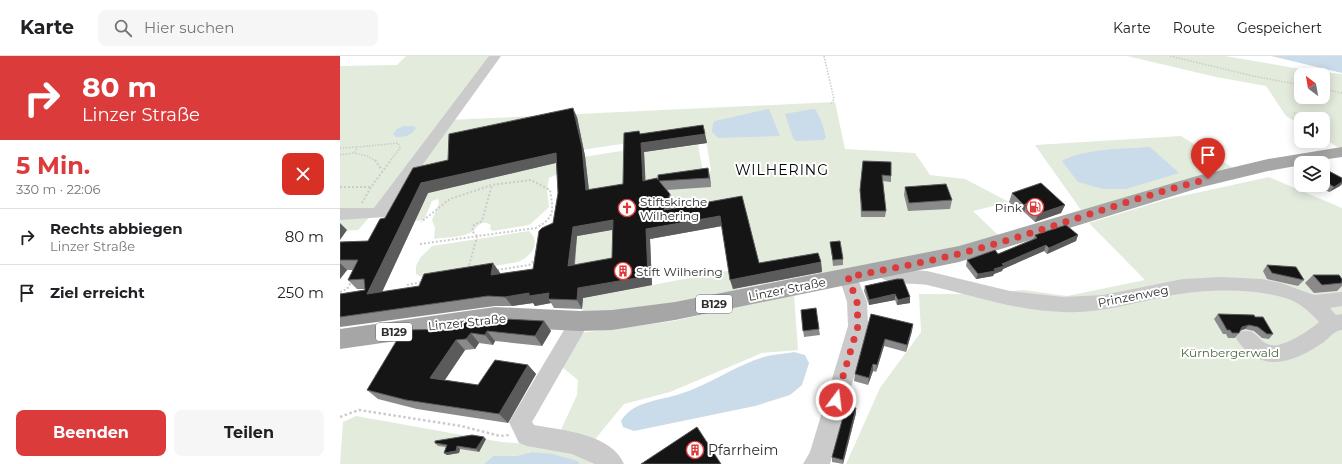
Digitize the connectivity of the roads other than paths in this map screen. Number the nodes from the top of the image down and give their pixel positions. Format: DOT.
graph roads {
  1 [pos="495,56"];
  2 [pos="1342,152"];
  3 [pos="340,214"];
  4 [pos="883,270"];
  5 [pos="848,277"];
  6 [pos="1342,298"];
  7 [pos="1312,303"];
  8 [pos="580,321"];
  9 [pos="1337,322"];
  10 [pos="1246,338"];
  11 [pos="340,339"];
  12 [pos="612,464"];
  13 [pos="815,464"];
  1 -- 3 [label="street"];
  2 -- 4 [label="main road, Linzer Straße / B129"];
  4 -- 5 [label="main road, Linzer Straße / B129"];
  4 -- 7 [label="street, Prinzenweg"];
  5 -- 8 [label="main road, Linzer Straße / B129"];
  5 -- 13 [label="street"];
  6 -- 7 [label="street, Prinzenweg"];
  7 -- 9 [label="street, Prinzenweg"];
  8 -- 11 [label="main road, Linzer Straße / B129"];
  8 -- 12 [label="street"];
  9 -- 10 [label="street"];
}
